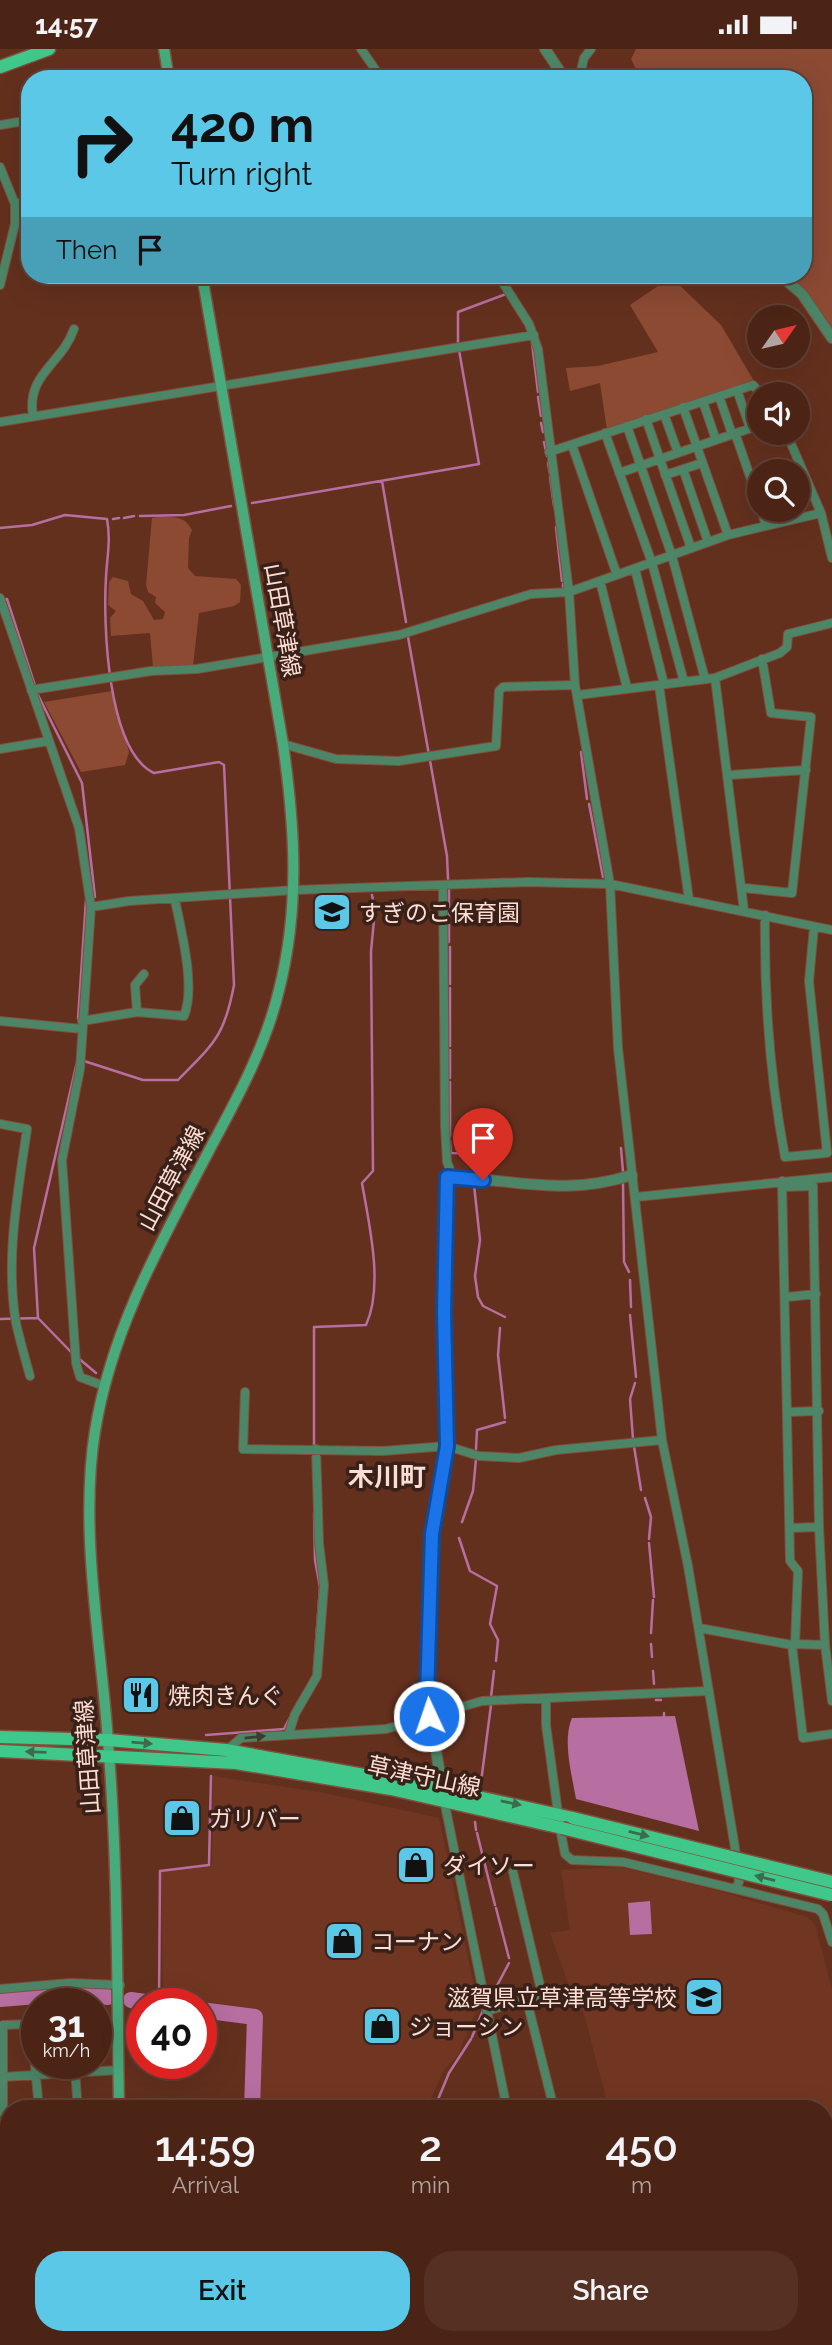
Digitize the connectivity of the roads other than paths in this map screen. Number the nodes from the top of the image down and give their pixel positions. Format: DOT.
graph roads {
  1 [pos="49,49"];
  2 [pos="164,49"];
  3 [pos="361,49"];
  4 [pos="545,49"];
  5 [pos="591,49"];
  6 [pos="0,67"];
  7 [pos="168,70"];
  8 [pos="375,70"];
  9 [pos="559,70"];
  10 [pos="581,70"];
  11 [pos="21,122"];
  12 [pos="0,125"];
  13 [pos="0,167"];
  14 [pos="21,203"];
  15 [pos="15,204"];
  16 [pos="204,284"];
  17 [pos="503,284"];
  18 [pos="790,284"];
  19 [pos="0,285"];
  20 [pos="74,330"];
  21 [pos="534,335"];
  22 [pos="832,338"];
  23 [pos="747,386"];
  24 [pos="221,387"];
  25 [pos="737,390"];
  26 [pos="719,396"];
  27 [pos="703,402"];
  28 [pos="683,407"];
  29 [pos="664,414"];
  30 [pos="33,416"];
  31 [pos="646,419"];
  32 [pos="747,419"];
  33 [pos="0,422"];
  34 [pos="627,426"];
  35 [pos="747,429"];
  36 [pos="606,433"];
  37 [pos="734,434"];
  38 [pos="716,440"];
  39 [pos="572,445"];
  40 [pos="792,445"];
  41 [pos="696,447"];
  42 [pos="549,452"];
  43 [pos="678,453"];
  44 [pos="660,459"];
  45 [pos="702,463"];
  46 [pos="640,465"];
  47 [pos="683,469"];
  48 [pos="747,470"];
  49 [pos="619,473"];
  50 [pos="665,475"];
  51 [pos="821,513"];
  52 [pos="765,522"];
  53 [pos="766,526"];
  54 [pos="728,535"];
  55 [pos="708,542"];
  56 [pos="691,548"];
  57 [pos="672,556"];
  58 [pos="832,558"];
  59 [pos="652,563"];
  60 [pos="635,569"];
  61 [pos="617,575"];
  62 [pos="600,581"];
  63 [pos="569,592"];
  64 [pos="0,598"];
  65 [pos="832,623"];
  66 [pos="268,656"];
  67 [pos="762,659"];
  68 [pos="715,678"];
  69 [pos="705,679"];
  70 [pos="684,682"];
  71 [pos="662,684"];
  72 [pos="575,685"];
  73 [pos="627,688"];
  74 [pos="31,690"];
  75 [pos="578,695"];
  76 [pos="48,741"];
  77 [pos="283,744"];
  78 [pos="0,749"];
  79 [pos="806,770"];
  80 [pos="729,775"];
  81 [pos="610,884"];
  82 [pos="443,885"];
  83 [pos="744,888"];
  84 [pos="295,890"];
  85 [pos="175,899"];
  86 [pos="689,900"];
  87 [pos="91,908"];
  88 [pos="744,911"];
  89 [pos="765,915"];
  90 [pos="814,927"];
  91 [pos="831,930"];
  92 [pos="144,974"];
  93 [pos="137,1012"];
  94 [pos="0,1021"];
  95 [pos="82,1025"];
  96 [pos="0,1124"];
  97 [pos="632,1175"];
  98 [pos="453,1177"];
  99 [pos="832,1177"];
  100 [pos="782,1184"];
  101 [pos="636,1197"];
  102 [pos="816,1294"];
  103 [pos="787,1297"];
  104 [pos="30,1376"];
  105 [pos="104,1386"];
  106 [pos="245,1392"];
  107 [pos="819,1411"];
  108 [pos="788,1412"];
  109 [pos="662,1440"];
  110 [pos="447,1446"];
  111 [pos="316,1449"];
  112 [pos="820,1527"];
  113 [pos="790,1528"];
  114 [pos="699,1628"];
  115 [pos="794,1645"];
  116 [pos="825,1646"];
  117 [pos="708,1691"];
  118 [pos="547,1699"];
  119 [pos="832,1701"];
  120 [pos="429,1716"];
  121 [pos="289,1733"];
  122 [pos="832,1734"];
  123 [pos="0,1737"];
  124 [pos="108,1740"];
  125 [pos="226,1750"];
  126 [pos="0,1751"];
  127 [pos="109,1755"];
  128 [pos="443,1794"];
  129 [pos="558,1813"];
  130 [pos="561,1828"];
  131 [pos="513,1872"];
  132 [pos="736,1888"];
  133 [pos="832,1891"];
  134 [pos="832,1942"];
  135 [pos="120,1985"];
  136 [pos="0,1989"];
  137 [pos="527,2001"];
  138 [pos="487,2011"];
  139 [pos="21,2024"];
  140 [pos="112,2070"];
  141 [pos="119,2070"];
  142 [pos="21,2076"];
  143 [pos="2,2077"];
  144 [pos="36,2079"];
  145 [pos="76,2079"];
  146 [pos="2,2100"];
  147 [pos="39,2100"];
  148 [pos="77,2100"];
  149 [pos="119,2100"];
  150 [pos="505,2100"];
  151 [pos="552,2100"];
  1 -- 6 [label="main road"];
  2 -- 7 [label="main road"];
  3 -- 8 [label="street"];
  4 -- 9 [label="street"];
  5 -- 10 [label="street"];
  11 -- 12 [label="street"];
  13 -- 15 [label="street"];
  14 -- 15 [label="street"];
  15 -- 19 [label="street"];
  16 -- 24 [label="main road, 山田草津線"];
  17 -- 21 [label="street"];
  18 -- 22 [label="street"];
  20 -- 30 [label="street"];
  21 -- 24 [label="street"];
  21 -- 42 [label="street"];
  23 -- 25 [label="street"];
  24 -- 30 [label="street"];
  24 -- 66 [label="main road, 山田草津線"];
  25 -- 26 [label="street"];
  25 -- 32 [label="street"];
  26 -- 27 [label="street"];
  26 -- 37 [label="street"];
  27 -- 28 [label="street"];
  27 -- 38 [label="street"];
  28 -- 29 [label="street"];
  28 -- 41 [label="street"];
  29 -- 31 [label="street"];
  29 -- 43 [label="street"];
  30 -- 33 [label="street"];
  31 -- 34 [label="street"];
  31 -- 44 [label="street"];
  34 -- 36 [label="street"];
  34 -- 46 [label="street"];
  35 -- 37 [label="street"];
  36 -- 39 [label="street"];
  36 -- 49 [label="street"];
  37 -- 38 [label="street"];
  37 -- 48 [label="street"];
  38 -- 41 [label="street"];
  39 -- 42 [label="street"];
  39 -- 61 [label="street"];
  40 -- 51 [label="street"];
  41 -- 43 [label="street"];
  41 -- 45 [label="street"];
  42 -- 63 [label="street"];
  43 -- 44 [label="street"];
  44 -- 46 [label="street"];
  44 -- 50 [label="street"];
  45 -- 47 [label="street"];
  45 -- 54 [label="street"];
  46 -- 49 [label="street"];
  46 -- 57 [label="street"];
  47 -- 50 [label="street"];
  47 -- 55 [label="street"];
  49 -- 59 [label="street"];
  50 -- 56 [label="street"];
  51 -- 53 [label="street"];
  51 -- 58 [label="street"];
  52 -- 53 [label="street"];
  53 -- 54 [label="street"];
  54 -- 55 [label="street"];
  55 -- 56 [label="street"];
  56 -- 57 [label="street"];
  57 -- 59 [label="street"];
  57 -- 69 [label="street"];
  59 -- 60 [label="street"];
  59 -- 70 [label="street"];
  60 -- 61 [label="street"];
  60 -- 71 [label="street"];
  61 -- 62 [label="street"];
  62 -- 63 [label="street"];
  62 -- 73 [label="street"];
  63 -- 66 [label="street"];
  63 -- 72 [label="street"];
  64 -- 74 [label="street"];
  65 -- 67 [label="street"];
  66 -- 74 [label="street"];
  66 -- 77 [label="main road, 山田草津線"];
  67 -- 68 [label="street"];
  67 -- 79 [label="street"];
  68 -- 69 [label="street"];
  68 -- 80 [label="street"];
  69 -- 70 [label="street"];
  70 -- 71 [label="street"];
  71 -- 73 [label="street"];
  71 -- 86 [label="street"];
  72 -- 75 [label="street"];
  72 -- 77 [label="street"];
  73 -- 75 [label="street"];
  74 -- 76 [label="street"];
  75 -- 81 [label="street"];
  76 -- 78 [label="street"];
  76 -- 87 [label="street"];
  77 -- 84 [label="main road, 山田草津線"];
  79 -- 80 [label="street"];
  79 -- 83 [label="street"];
  80 -- 83 [label="street"];
  81 -- 82 [label="street"];
  81 -- 86 [label="street"];
  81 -- 97 [label="street"];
  82 -- 84 [label="street"];
  82 -- 98 [label="street"];
  83 -- 88 [label="street"];
  84 -- 85 [label="street"];
  84 -- 105 [label="main road, 山田草津線"];
  85 -- 87 [label="street"];
  85 -- 93 [label="street"];
  86 -- 88 [label="street"];
  87 -- 95 [label="street"];
  88 -- 89 [label="street"];
  89 -- 90 [label="street"];
  89 -- 90 [label="street"];
  90 -- 91 [label="street"];
  92 -- 93 [label="street"];
  93 -- 95 [label="street"];
  94 -- 95 [label="street"];
  95 -- 105 [label="street"];
  96 -- 104 [label="street"];
  97 -- 98 [label="street"];
  97 -- 101 [label="street"];
  98 -- 110 [label="street"];
  99 -- 100 [label="street"];
  100 -- 101 [label="street"];
  100 -- 102 [label="street"];
  100 -- 103 [label="street"];
  101 -- 109 [label="street"];
  102 -- 103 [label="street"];
  102 -- 107 [label="street"];
  103 -- 108 [label="street"];
  105 -- 124 [label="main road, 山田草津線"];
  106 -- 111 [label="street"];
  107 -- 108 [label="street"];
  107 -- 112 [label="street"];
  108 -- 113 [label="street"];
  109 -- 110 [label="street"];
  109 -- 114 [label="street"];
  110 -- 111 [label="street"];
  110 -- 120 [label="street"];
  111 -- 121 [label="street"];
  112 -- 113 [label="street"];
  112 -- 116 [label="street"];
  113 -- 115 [label="street"];
  114 -- 115 [label="street"];
  114 -- 117 [label="street"];
  115 -- 116 [label="street"];
  115 -- 122 [label="street"];
  116 -- 119 [label="street"];
  117 -- 118 [label="street"];
  117 -- 132 [label="street"];
  118 -- 120 [label="street"];
  118 -- 129 [label="street"];
  120 -- 121 [label="street"];
  120 -- 128 [label="street"];
  125 -- 121 [label="street, one-way"];
  123 -- 124 [label="main road, 草津守山線"];
  124 -- 125 [label="main road, 草津守山線, one-way"];
  124 -- 127 [label="main road, 山田草津線"];
  125 -- 128 [label="main road, 草津守山線"];
  127 -- 126 [label="main road, 草津守山線, one-way"];
  127 -- 128 [label="main road, 草津守山線"];
  127 -- 135 [label="main road, 山田草津線"];
  128 -- 129 [label="main road, 草津守山線, one-way"];
  128 -- 130 [label="main road, 草津守山線"];
  128 -- 138 [label="street"];
  129 -- 133 [label="main road, 草津守山線, one-way, bridge"];
  130 -- 132 [label="street"];
  133 -- 130 [label="main road, 草津守山線, one-way, bridge"];
  131 -- 137 [label="street"];
  132 -- 134 [label="street"];
  135 -- 136 [label="street"];
  135 -- 141 [label="main road, 山田草津線"];
  137 -- 138 [label="street"];
  137 -- 151 [label="street"];
  138 -- 150 [label="street"];
  139 -- 143 [label="street"];
  140 -- 141 [label="street"];
  141 -- 149 [label="main road, 山田草津線"];
  142 -- 143 [label="street"];
  143 -- 146 [label="street"];
  144 -- 147 [label="street"];
  145 -- 148 [label="street"];
}
